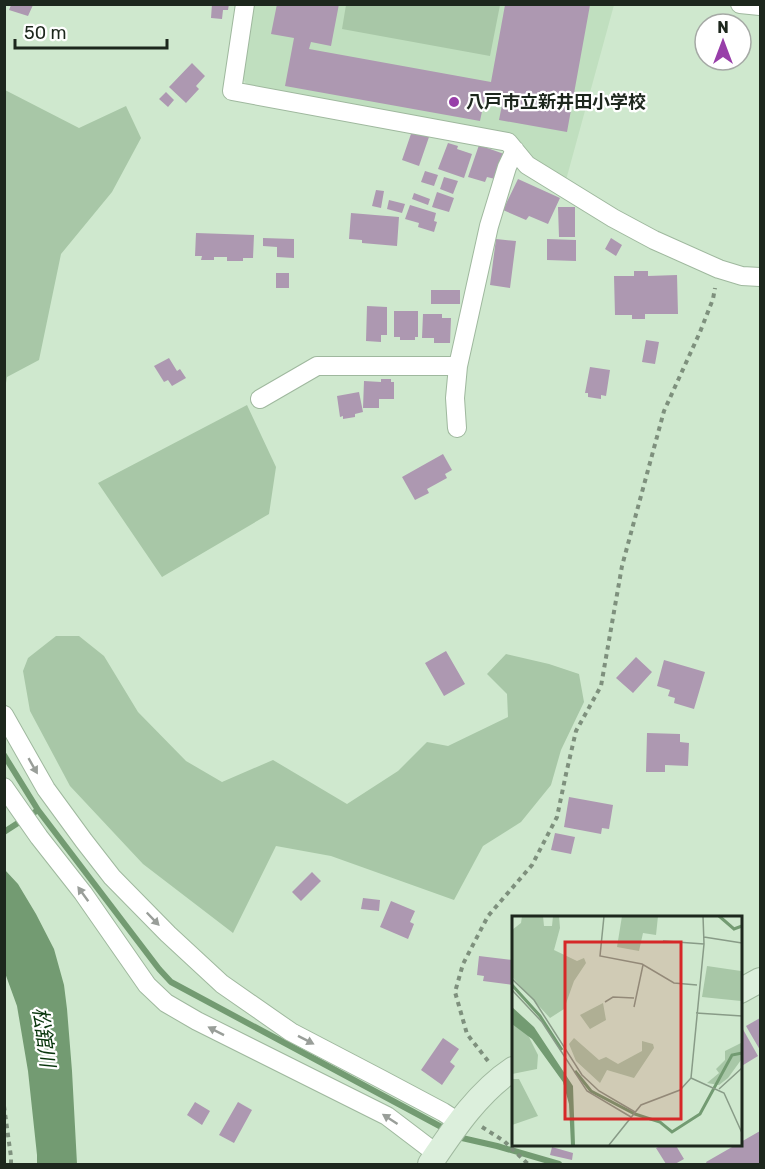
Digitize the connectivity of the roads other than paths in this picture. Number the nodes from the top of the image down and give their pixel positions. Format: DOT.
graph roads {
  1 [pos="244,4"];
  2 [pos="740,4"];
  3 [pos="760,6"];
  4 [pos="515,150"];
  5 [pos="760,277"];
  6 [pos="458,366"];
  7 [pos="260,399"];
  8 [pos="457,428"];
  9 [pos="4,715"];
  10 [pos="4,787"];
  11 [pos="760,980"];
  12 [pos="741,990"];
  13 [pos="508,1072"];
  14 [pos="463,1119"];
  15 [pos="434,1159"];
  1 -- 4 [label="street"];
  2 -- 3 [label="street"];
  4 -- 5 [label="street"];
  4 -- 6 [label="street"];
  6 -- 7 [label="street"];
  6 -- 8 [label="street"];
  9 -- 14 [label="street, one-way"];
  15 -- 10 [label="street, one-way"];
  11 -- 12 [label="main road"];
  13 -- 14 [label="main road"];
  14 -- 15 [label="main road"];
}
